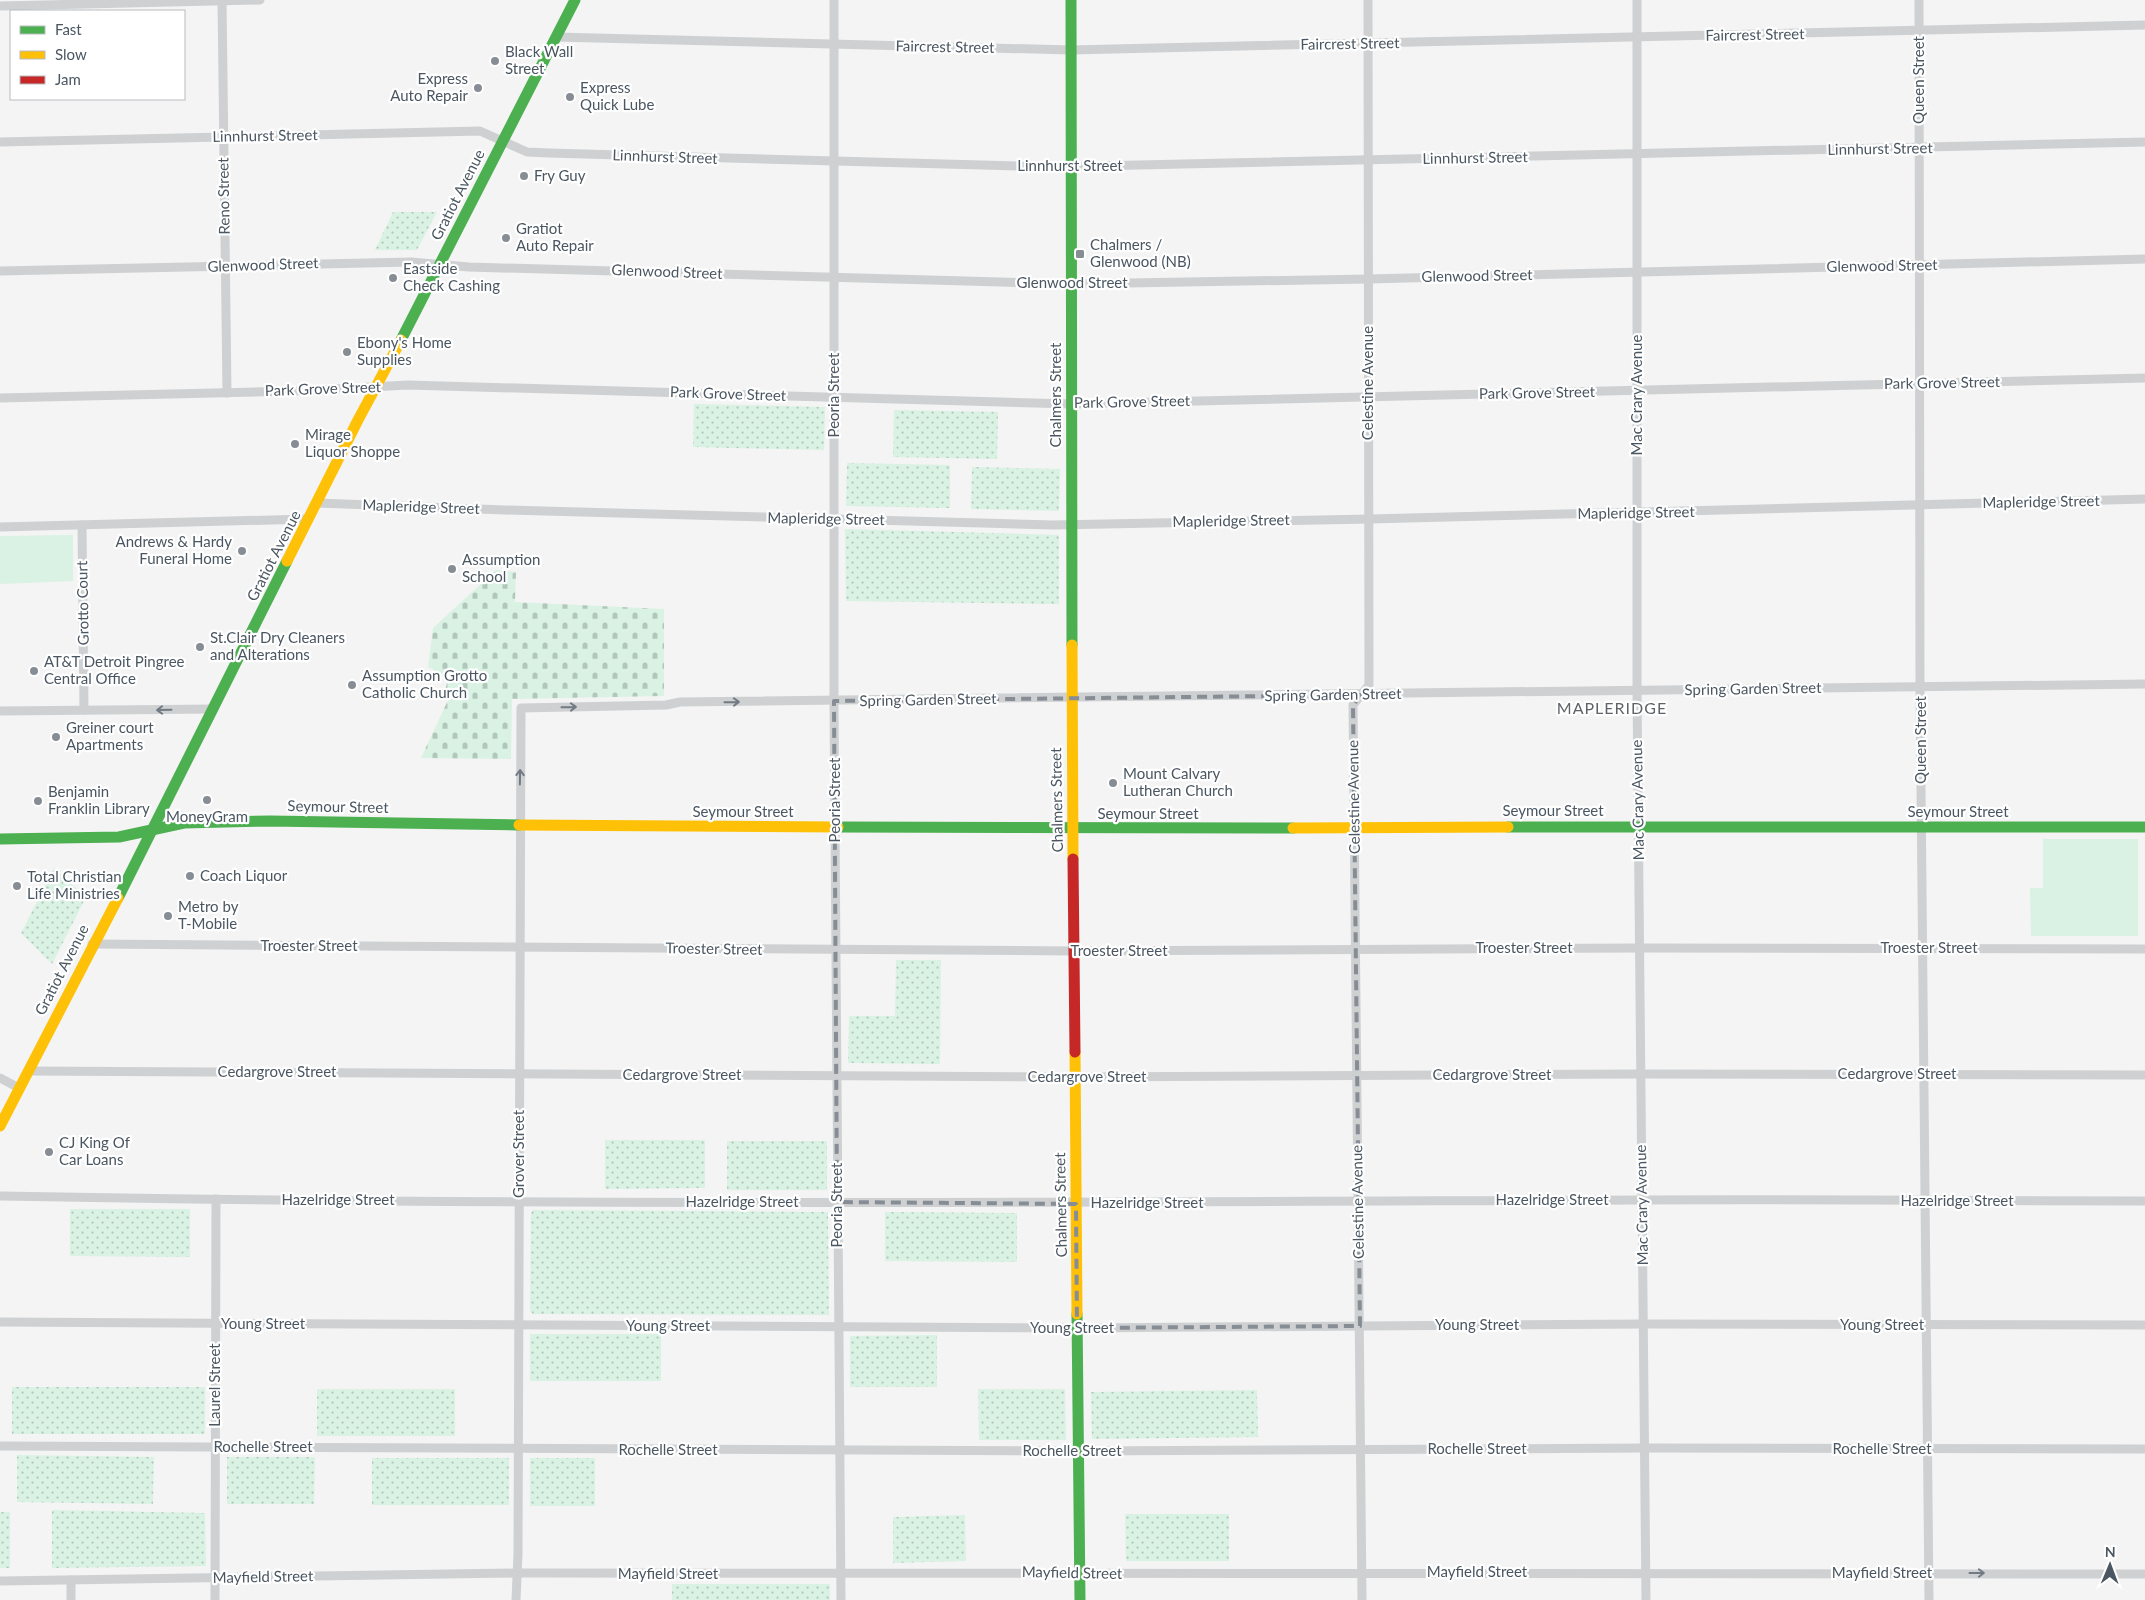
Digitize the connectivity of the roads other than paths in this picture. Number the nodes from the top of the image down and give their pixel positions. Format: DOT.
graph roads {
  1 [pos="222,0"];
  2 [pos="260,0"];
  3 [pos="575,0"];
  4 [pos="834,0"];
  5 [pos="1071,0"];
  6 [pos="1368,0"];
  7 [pos="1637,0"];
  8 [pos="1919,0"];
  9 [pos="0,6"];
  10 [pos="2145,25"];
  11 [pos="1919,30"];
  12 [pos="556,37"];
  13 [pos="1637,38"];
  14 [pos="834,44"];
  15 [pos="1368,44"];
  16 [pos="1071,50"];
  17 [pos="223,137"];
  18 [pos="502,141"];
  19 [pos="0,142"];
  20 [pos="2145,142"];
  21 [pos="1919,148"];
  22 [pos="1637,155"];
  23 [pos="834,161"];
  24 [pos="1368,161"];
  25 [pos="1071,167"];
  26 [pos="2145,259"];
  27 [pos="439,265"];
  28 [pos="1919,265"];
  29 [pos="225,266"];
  30 [pos="0,271"];
  31 [pos="1637,272"];
  32 [pos="834,278"];
  33 [pos="1368,278"];
  34 [pos="1071,284"];
  35 [pos="2145,378"];
  36 [pos="1919,384"];
  37 [pos="377,388"];
  38 [pos="1637,391"];
  39 [pos="227,393"];
  40 [pos="0,398"];
  41 [pos="834,398"];
  42 [pos="1368,398"];
  43 [pos="1071,404"];
  44 [pos="2145,500"];
  45 [pos="318,503"];
  46 [pos="1920,505"];
  47 [pos="1637,513"];
  48 [pos="834,519"];
  49 [pos="1369,519"];
  50 [pos="310,520"];
  51 [pos="1071,524"];
  52 [pos="82,525"];
  53 [pos="0,527"];
  54 [pos="2145,684"];
  55 [pos="1920,687"];
  56 [pos="1637,691"];
  57 [pos="1361,695"];
  58 [pos="1071,698"];
  59 [pos="834,701"];
  60 [pos="521,708"];
  61 [pos="84,710"];
  62 [pos="213,710"];
  63 [pos="0,711"];
  64 [pos="520,825"];
  65 [pos="1638,826"];
  66 [pos="1922,827"];
  67 [pos="2145,827"];
  68 [pos="835,828"];
  69 [pos="1355,828"];
  70 [pos="1073,829"];
  71 [pos="151,830"];
  72 [pos="0,839"];
  73 [pos="92,944"];
  74 [pos="520,947"];
  75 [pos="1640,948"];
  76 [pos="1923,948"];
  77 [pos="2145,948"];
  78 [pos="1356,949"];
  79 [pos="836,950"];
  80 [pos="1074,951"];
  81 [pos="28,1071"];
  82 [pos="519,1074"];
  83 [pos="1641,1074"];
  84 [pos="1924,1074"];
  85 [pos="2145,1074"];
  86 [pos="836,1076"];
  87 [pos="1357,1076"];
  88 [pos="1075,1077"];
  89 [pos="0,1078"];
  90 [pos="19,1088"];
  91 [pos="0,1126"];
  92 [pos="0,1196"];
  93 [pos="216,1199"];
  94 [pos="1642,1200"];
  95 [pos="519,1201"];
  96 [pos="1925,1201"];
  97 [pos="2145,1201"];
  98 [pos="837,1202"];
  99 [pos="1358,1202"];
  100 [pos="1076,1204"];
  101 [pos="0,1322"];
  102 [pos="215,1323"];
  103 [pos="1644,1324"];
  104 [pos="519,1325"];
  105 [pos="1926,1325"];
  106 [pos="2145,1325"];
  107 [pos="1360,1326"];
  108 [pos="838,1327"];
  109 [pos="1077,1328"];
  110 [pos="0,1446"];
  111 [pos="215,1447"];
  112 [pos="1645,1448"];
  113 [pos="518,1449"];
  114 [pos="1361,1449"];
  115 [pos="1927,1449"];
  116 [pos="2145,1449"];
  117 [pos="839,1451"];
  118 [pos="1079,1451"];
  119 [pos="1646,1572"];
  120 [pos="517,1573"];
  121 [pos="1080,1573"];
  122 [pos="1362,1573"];
  123 [pos="1928,1573"];
  124 [pos="840,1574"];
  125 [pos="2145,1574"];
  126 [pos="215,1578"];
  127 [pos="71,1580"];
  128 [pos="0,1581"];
  129 [pos="71,1600"];
  130 [pos="215,1600"];
  131 [pos="516,1600"];
  132 [pos="841,1600"];
  133 [pos="1080,1600"];
  134 [pos="1362,1600"];
  135 [pos="1646,1600"];
  136 [pos="1929,1600"];
  1 -- 2 [label="street"];
  1 -- 9 [label="street"];
  1 -- 17 [label="street, Reno Street"];
  3 -- 12 [label="street, Gratiot Avenue"];
  4 -- 14 [label="street, Peoria Street"];
  5 -- 16 [label="street, Chalmers Street"];
  6 -- 15 [label="street, Celestine Avenue"];
  7 -- 13 [label="street, Mac Crary Avenue"];
  8 -- 11 [label="street, Queen Street"];
  10 -- 11 [label="street, Faircrest Street"];
  11 -- 13 [label="street, Faircrest Street"];
  11 -- 21 [label="street, Queen Street"];
  12 -- 14 [label="street, Faircrest Street"];
  12 -- 18 [label="street, Gratiot Avenue"];
  13 -- 15 [label="street, Faircrest Street"];
  13 -- 22 [label="street, Mac Crary Avenue"];
  14 -- 16 [label="street, Faircrest Street"];
  14 -- 23 [label="street, Peoria Street"];
  15 -- 16 [label="street, Faircrest Street"];
  15 -- 24 [label="street, Celestine Avenue"];
  16 -- 25 [label="street, Chalmers Street"];
  17 -- 18 [label="street, Linnhurst Street"];
  17 -- 19 [label="street, Linnhurst Street"];
  17 -- 29 [label="street, Reno Street"];
  18 -- 23 [label="street, Linnhurst Street"];
  18 -- 27 [label="street, Gratiot Avenue"];
  20 -- 21 [label="street, Linnhurst Street"];
  21 -- 22 [label="street, Linnhurst Street"];
  21 -- 28 [label="street, Queen Street"];
  22 -- 24 [label="street, Linnhurst Street"];
  22 -- 31 [label="street, Mac Crary Avenue"];
  23 -- 25 [label="street, Linnhurst Street"];
  23 -- 32 [label="street, Peoria Street"];
  24 -- 25 [label="street, Linnhurst Street"];
  24 -- 33 [label="street, Celestine Avenue"];
  25 -- 34 [label="street, Chalmers Street"];
  26 -- 28 [label="street, Glenwood Street"];
  27 -- 29 [label="street, Glenwood Street"];
  27 -- 32 [label="street, Glenwood Street"];
  27 -- 37 [label="street, Gratiot Avenue"];
  28 -- 31 [label="street, Glenwood Street"];
  28 -- 36 [label="street, Queen Street"];
  29 -- 30 [label="street, Glenwood Street"];
  29 -- 39 [label="street, Reno Street"];
  31 -- 33 [label="street, Glenwood Street"];
  31 -- 38 [label="street, Mac Crary Avenue"];
  32 -- 34 [label="street, Glenwood Street"];
  32 -- 41 [label="street, Peoria Street"];
  33 -- 34 [label="street, Glenwood Street"];
  33 -- 42 [label="street, Celestine Avenue"];
  34 -- 43 [label="street, Chalmers Street"];
  35 -- 36 [label="street, Park Grove Street"];
  36 -- 38 [label="street, Park Grove Street"];
  36 -- 46 [label="street, Queen Street"];
  37 -- 39 [label="street, Park Grove Street"];
  37 -- 41 [label="street, Park Grove Street"];
  37 -- 45 [label="street, Gratiot Avenue"];
  38 -- 42 [label="street, Park Grove Street"];
  38 -- 47 [label="street, Mac Crary Avenue"];
  39 -- 40 [label="street, Park Grove Street"];
  41 -- 43 [label="street, Park Grove Street"];
  41 -- 48 [label="street, Peoria Street"];
  42 -- 43 [label="street, Park Grove Street"];
  42 -- 49 [label="street, Celestine Avenue"];
  43 -- 51 [label="street, Chalmers Street"];
  44 -- 46 [label="street, Mapleridge Street"];
  45 -- 48 [label="street, Mapleridge Street"];
  45 -- 50 [label="street, Gratiot Avenue"];
  46 -- 47 [label="street, Mapleridge Street"];
  46 -- 55 [label="street, Queen Street"];
  47 -- 49 [label="street, Mapleridge Street"];
  47 -- 56 [label="street, Mac Crary Avenue"];
  48 -- 51 [label="street, Mapleridge Street"];
  48 -- 59 [label="street, Peoria Street"];
  49 -- 51 [label="street, Mapleridge Street"];
  49 -- 57 [label="street, Celestine Avenue"];
  50 -- 52 [label="street"];
  50 -- 62 [label="street, Gratiot Avenue"];
  51 -- 58 [label="street, Chalmers Street"];
  52 -- 53 [label="street"];
  52 -- 61 [label="street, Grotto Court"];
  54 -- 55 [label="street, Spring Garden Street"];
  55 -- 56 [label="street, Spring Garden Street"];
  55 -- 66 [label="street, Queen Street"];
  56 -- 57 [label="street, Spring Garden Street"];
  56 -- 65 [label="street, Mac Crary Avenue"];
  57 -- 58 [label="street, Spring Garden Street"];
  57 -- 69 [label="street, Celestine Avenue"];
  58 -- 59 [label="street, Spring Garden Street"];
  58 -- 70 [label="street, Chalmers Street"];
  60 -- 59 [label="street, Spring Garden Street, one-way"];
  59 -- 68 [label="street, Peoria Street"];
  64 -- 60 [label="street, Grover Street, one-way"];
  62 -- 61 [label="street, one-way"];
  61 -- 63 [label="street"];
  62 -- 71 [label="street, Gratiot Avenue"];
  64 -- 68 [label="street, Seymour Street"];
  64 -- 71 [label="street, Seymour Street"];
  64 -- 74 [label="street, Grover Street"];
  65 -- 66 [label="street, Seymour Street"];
  65 -- 69 [label="street, Seymour Street"];
  65 -- 75 [label="street, Mac Crary Avenue"];
  66 -- 67 [label="street, Seymour Street"];
  66 -- 76 [label="street, Queen Street"];
  68 -- 70 [label="street, Seymour Street"];
  68 -- 79 [label="street, Peoria Street"];
  69 -- 70 [label="street, Seymour Street"];
  69 -- 78 [label="street, Celestine Avenue"];
  70 -- 80 [label="street, Chalmers Street"];
  71 -- 72 [label="street, Seymour Street"];
  71 -- 73 [label="street, Gratiot Avenue"];
  73 -- 74 [label="street, Troester Street"];
  73 -- 81 [label="street, Gratiot Avenue"];
  74 -- 79 [label="street, Troester Street"];
  74 -- 82 [label="street, Grover Street"];
  75 -- 76 [label="street, Troester Street"];
  75 -- 78 [label="street, Troester Street"];
  75 -- 83 [label="street, Mac Crary Avenue"];
  76 -- 77 [label="street, Troester Street"];
  76 -- 84 [label="street, Queen Street"];
  78 -- 80 [label="street, Troester Street"];
  78 -- 87 [label="street, Celestine Avenue"];
  79 -- 80 [label="street, Troester Street"];
  79 -- 86 [label="street, Peoria Street"];
  80 -- 88 [label="street, Chalmers Street"];
  81 -- 82 [label="street, Cedargrove Street"];
  81 -- 90 [label="street, Gratiot Avenue"];
  82 -- 86 [label="street, Cedargrove Street"];
  82 -- 95 [label="street, Grover Street"];
  83 -- 84 [label="street, Cedargrove Street"];
  83 -- 87 [label="street, Cedargrove Street"];
  83 -- 94 [label="street, Mac Crary Avenue"];
  84 -- 85 [label="street, Cedargrove Street"];
  84 -- 96 [label="street, Queen Street"];
  86 -- 88 [label="street, Cedargrove Street"];
  86 -- 98 [label="street, Peoria Street"];
  87 -- 88 [label="street, Cedargrove Street"];
  87 -- 99 [label="street, Celestine Avenue"];
  88 -- 100 [label="street, Chalmers Street"];
  89 -- 90 [label="street"];
  90 -- 91 [label="street, Gratiot Avenue"];
  92 -- 93 [label="street, Hazelridge Street"];
  93 -- 95 [label="street, Hazelridge Street"];
  93 -- 102 [label="street, Laurel Street"];
  94 -- 96 [label="street, Hazelridge Street"];
  94 -- 99 [label="street, Hazelridge Street"];
  94 -- 103 [label="street, Mac Crary Avenue"];
  95 -- 98 [label="street, Hazelridge Street"];
  95 -- 104 [label="street, Grover Street"];
  96 -- 97 [label="street, Hazelridge Street"];
  96 -- 105 [label="street, Queen Street"];
  98 -- 100 [label="street, Hazelridge Street"];
  98 -- 108 [label="street, Peoria Street"];
  99 -- 100 [label="street, Hazelridge Street"];
  99 -- 107 [label="street, Celestine Avenue"];
  100 -- 109 [label="street, Chalmers Street"];
  101 -- 102 [label="street, Young Street"];
  102 -- 104 [label="street, Young Street"];
  102 -- 111 [label="street, Laurel Street"];
  103 -- 105 [label="street, Young Street"];
  103 -- 107 [label="street, Young Street"];
  103 -- 112 [label="street, Mac Crary Avenue"];
  104 -- 108 [label="street, Young Street"];
  104 -- 113 [label="street, Grover Street"];
  105 -- 106 [label="street, Young Street"];
  105 -- 115 [label="street, Queen Street"];
  107 -- 109 [label="street, Young Street"];
  107 -- 114 [label="street, Celestine Avenue"];
  108 -- 109 [label="street, Young Street"];
  108 -- 117 [label="street, Peoria Street"];
  109 -- 118 [label="street, Chalmers Street"];
  110 -- 111 [label="street, Rochelle Street"];
  111 -- 113 [label="street, Rochelle Street"];
  111 -- 126 [label="street, Laurel Street"];
  112 -- 114 [label="street, Rochelle Street"];
  112 -- 115 [label="street, Rochelle Street"];
  112 -- 119 [label="street, Mac Crary Avenue"];
  113 -- 117 [label="street, Rochelle Street"];
  113 -- 120 [label="street, Grover Street"];
  114 -- 118 [label="street, Rochelle Street"];
  114 -- 122 [label="street, Celestine Avenue"];
  115 -- 116 [label="street, Rochelle Street"];
  115 -- 123 [label="street, Queen Street"];
  117 -- 118 [label="street, Rochelle Street"];
  117 -- 124 [label="street, Peoria Street"];
  118 -- 121 [label="street, Chalmers Street"];
  119 -- 122 [label="street, Mayfield Street"];
  119 -- 123 [label="street, Mayfield Street"];
  119 -- 135 [label="street, Mac Crary Avenue"];
  120 -- 124 [label="street, Mayfield Street"];
  120 -- 126 [label="street, Mayfield Street"];
  120 -- 131 [label="street, Grover Street"];
  121 -- 122 [label="street, Mayfield Street"];
  121 -- 124 [label="street, Mayfield Street"];
  121 -- 133 [label="street, Chalmers Street"];
  122 -- 134 [label="street, Celestine Avenue"];
  123 -- 125 [label="street, Mayfield Street, one-way"];
  123 -- 136 [label="street, Queen Street"];
  124 -- 132 [label="street, Peoria Street"];
  126 -- 127 [label="street, Mayfield Street"];
  126 -- 130 [label="street, Laurel Street"];
  127 -- 128 [label="street, Mayfield Street"];
  127 -- 129 [label="street"];
}
